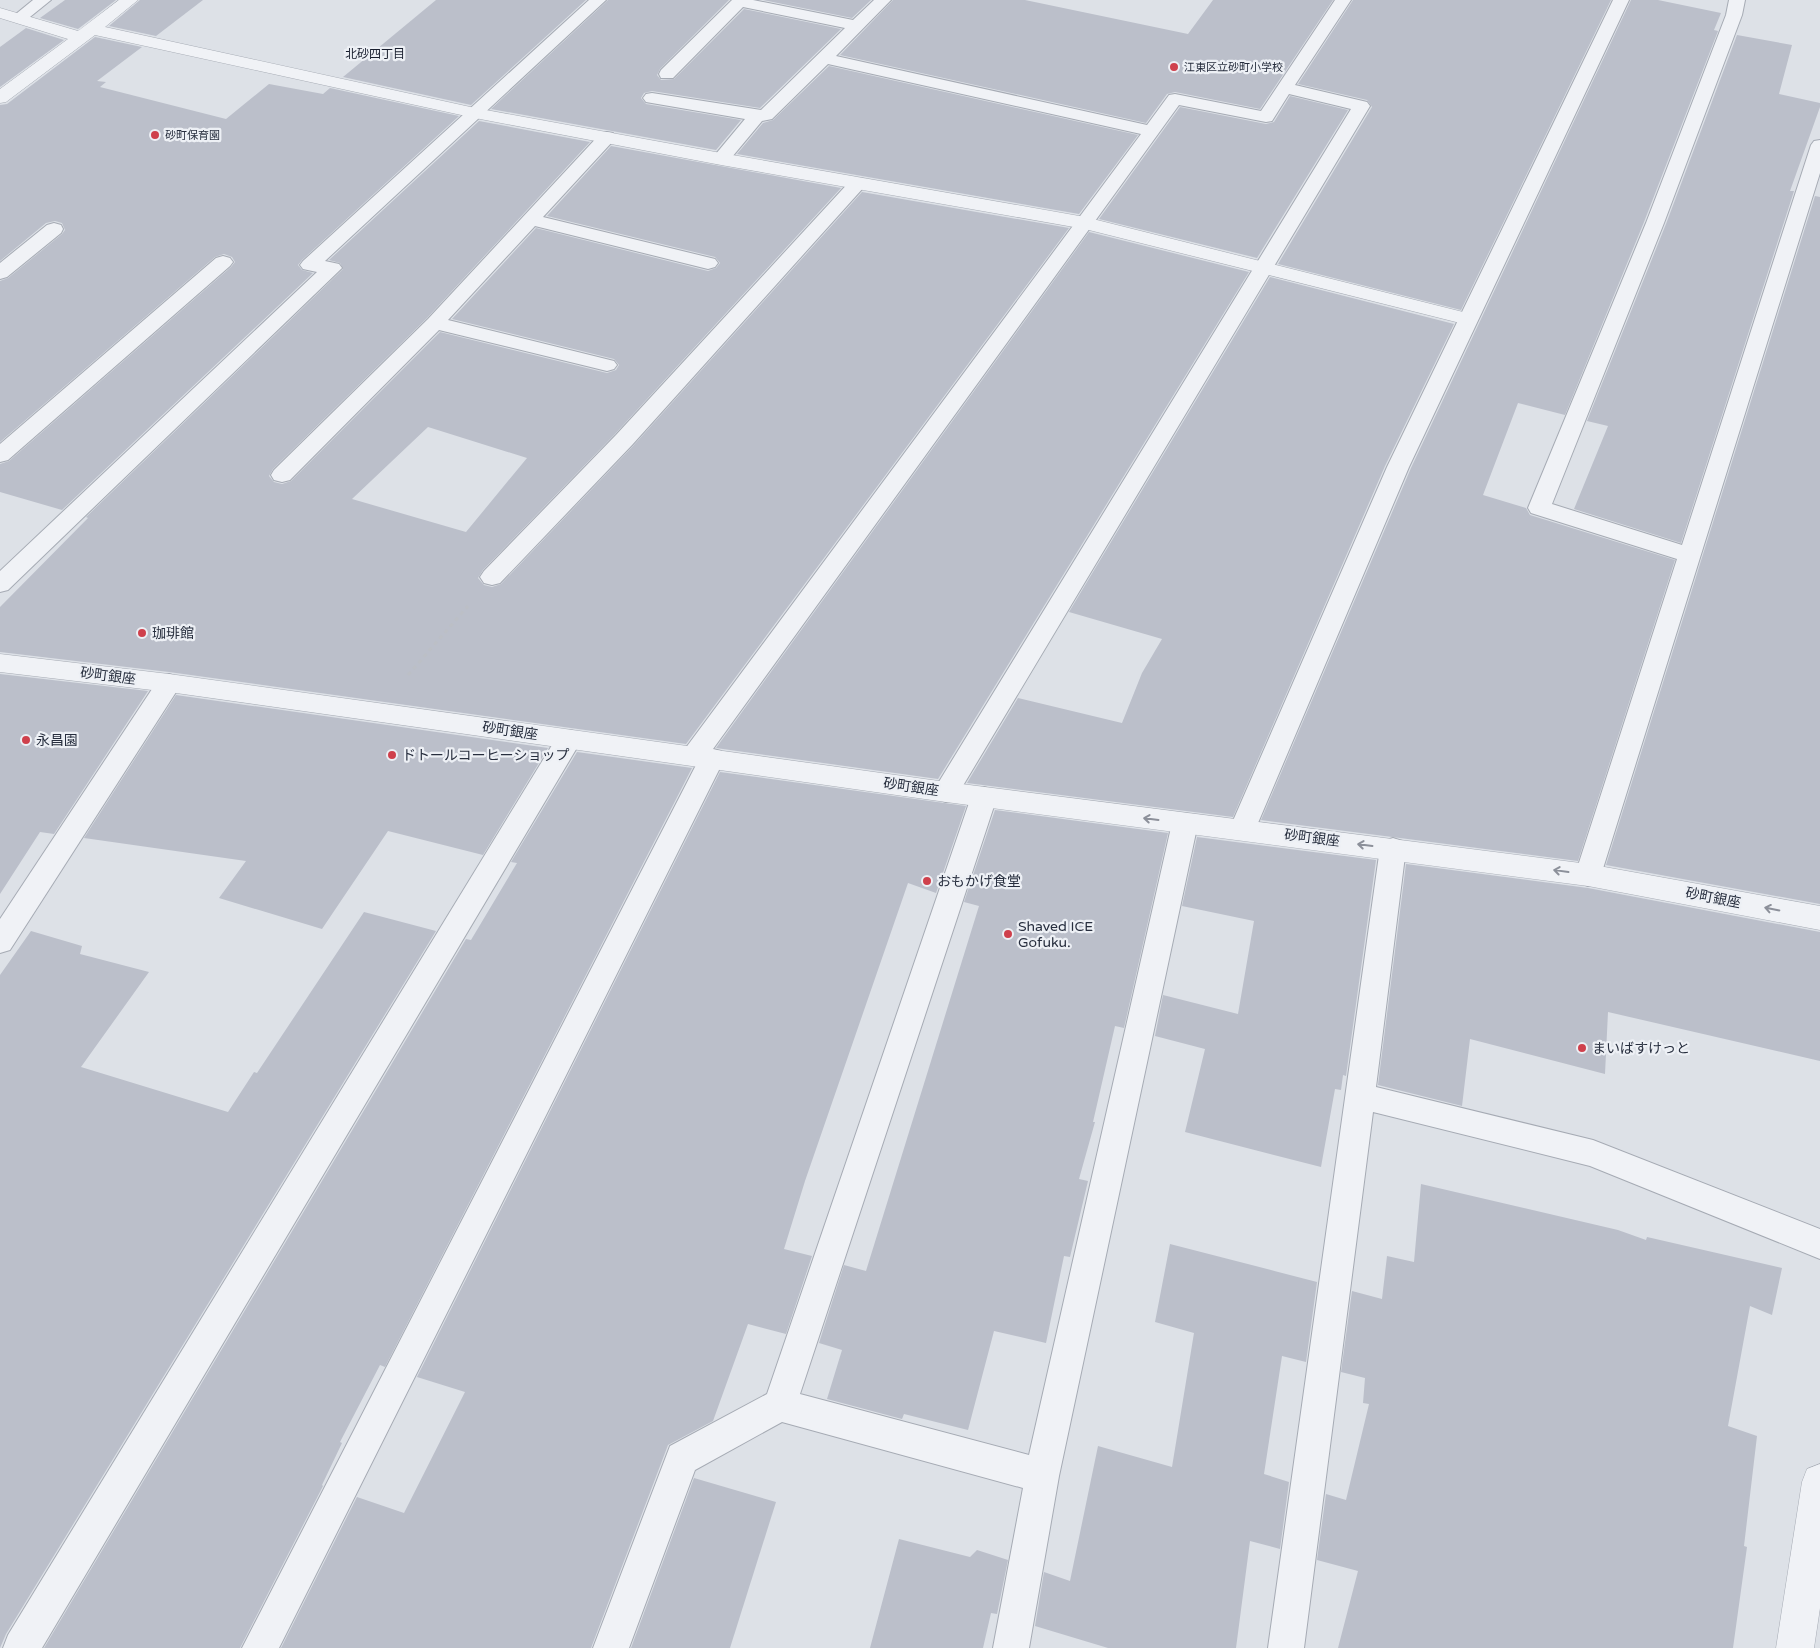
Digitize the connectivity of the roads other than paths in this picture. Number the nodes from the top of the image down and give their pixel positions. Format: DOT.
graph roads {
  1 [pos="43,0"];
  2 [pos="130,0"];
  3 [pos="598,0"];
  4 [pos="883,0"];
  5 [pos="1343,0"];
  6 [pos="1621,0"];
  7 [pos="1736,0"];
  8 [pos="740,1"];
  9 [pos="0,13"];
  10 [pos="18,18"];
  11 [pos="857,26"];
  12 [pos="86,33"];
  13 [pos="824,58"];
  14 [pos="667,74"];
  15 [pos="1285,88"];
  16 [pos="0,98"];
  17 [pos="652,98"];
  18 [pos="475,112"];
  19 [pos="757,116"];
  20 [pos="1152,131"];
  21 [pos="607,137"];
  22 [pos="1820,145"];
  23 [pos="721,159"];
  24 [pos="858,183"];
  25 [pos="532,220"];
  26 [pos="1085,222"];
  27 [pos="54,229"];
  28 [pos="223,262"];
  29 [pos="708,263"];
  30 [pos="1261,268"];
  31 [pos="0,273"];
  32 [pos="1468,319"];
  33 [pos="435,323"];
  34 [pos="608,365"];
  35 [pos="0,455"];
  36 [pos="282,475"];
  37 [pos="1690,555"];
  38 [pos="492,577"];
  39 [pos="0,584"];
  40 [pos="0,663"];
  41 [pos="169,683"];
  42 [pos="569,739"];
  43 [pos="703,757"];
  44 [pos="946,792"];
  45 [pos="984,797"];
  46 [pos="1185,823"];
  47 [pos="1242,830"];
  48 [pos="1393,848"];
  49 [pos="1588,875"];
  50 [pos="1820,918"];
  51 [pos="0,942"];
  52 [pos="1360,1096"];
  53 [pos="1820,1244"];
  54 [pos="780,1405"];
  55 [pos="1042,1476"];
  56 [pos="1820,1482"];
  57 [pos="21,1648"];
  58 [pos="260,1648"];
  59 [pos="611,1648"];
  60 [pos="1011,1648"];
  61 [pos="1286,1648"];
  62 [pos="1795,1648"];
  1 -- 10 [label="lane"];
  2 -- 12 [label="street"];
  3 -- 18 [label="lane"];
  4 -- 11 [label="lane"];
  5 -- 15 [label="lane"];
  6 -- 32 [label="lane"];
  7 -- 37 [label="lane"];
  8 -- 11 [label="lane"];
  8 -- 14 [label="lane"];
  9 -- 10 [label="street"];
  10 -- 12 [label="street"];
  11 -- 13 [label="lane"];
  12 -- 16 [label="street"];
  12 -- 18 [label="street"];
  13 -- 19 [label="lane"];
  13 -- 20 [label="lane"];
  15 -- 20 [label="lane"];
  15 -- 30 [label="lane"];
  17 -- 19 [label="lane"];
  18 -- 21 [label="street"];
  18 -- 39 [label="lane"];
  19 -- 23 [label="lane"];
  20 -- 26 [label="lane"];
  21 -- 23 [label="street"];
  21 -- 25 [label="lane"];
  22 -- 37 [label="lane"];
  23 -- 24 [label="street"];
  24 -- 26 [label="street"];
  24 -- 38 [label="lane"];
  25 -- 29 [label="lane"];
  25 -- 33 [label="lane"];
  26 -- 30 [label="street"];
  26 -- 43 [label="lane"];
  27 -- 31 [label="lane"];
  28 -- 35 [label="lane"];
  30 -- 32 [label="street"];
  30 -- 44 [label="lane"];
  32 -- 47 [label="lane"];
  33 -- 34 [label="lane"];
  33 -- 36 [label="lane"];
  37 -- 49 [label="lane"];
  40 -- 41 [label="street, 砂町銀座"];
  41 -- 42 [label="street, 砂町銀座"];
  41 -- 51 [label="lane"];
  42 -- 43 [label="street, 砂町銀座"];
  42 -- 57 [label="lane"];
  43 -- 44 [label="street, 砂町銀座"];
  43 -- 58 [label="lane"];
  44 -- 45 [label="street, 砂町銀座"];
  46 -- 45 [label="street, 砂町銀座, one-way"];
  45 -- 54 [label="lane"];
  46 -- 47 [label="street, 砂町銀座"];
  46 -- 55 [label="lane"];
  48 -- 47 [label="street, 砂町銀座, one-way"];
  49 -- 48 [label="street, 砂町銀座, one-way"];
  48 -- 52 [label="lane"];
  50 -- 49 [label="street, 砂町銀座, one-way"];
  52 -- 53 [label="lane"];
  52 -- 61 [label="lane"];
  54 -- 55 [label="lane"];
  54 -- 59 [label="lane"];
  55 -- 60 [label="lane"];
  56 -- 62 [label="street"];
}
